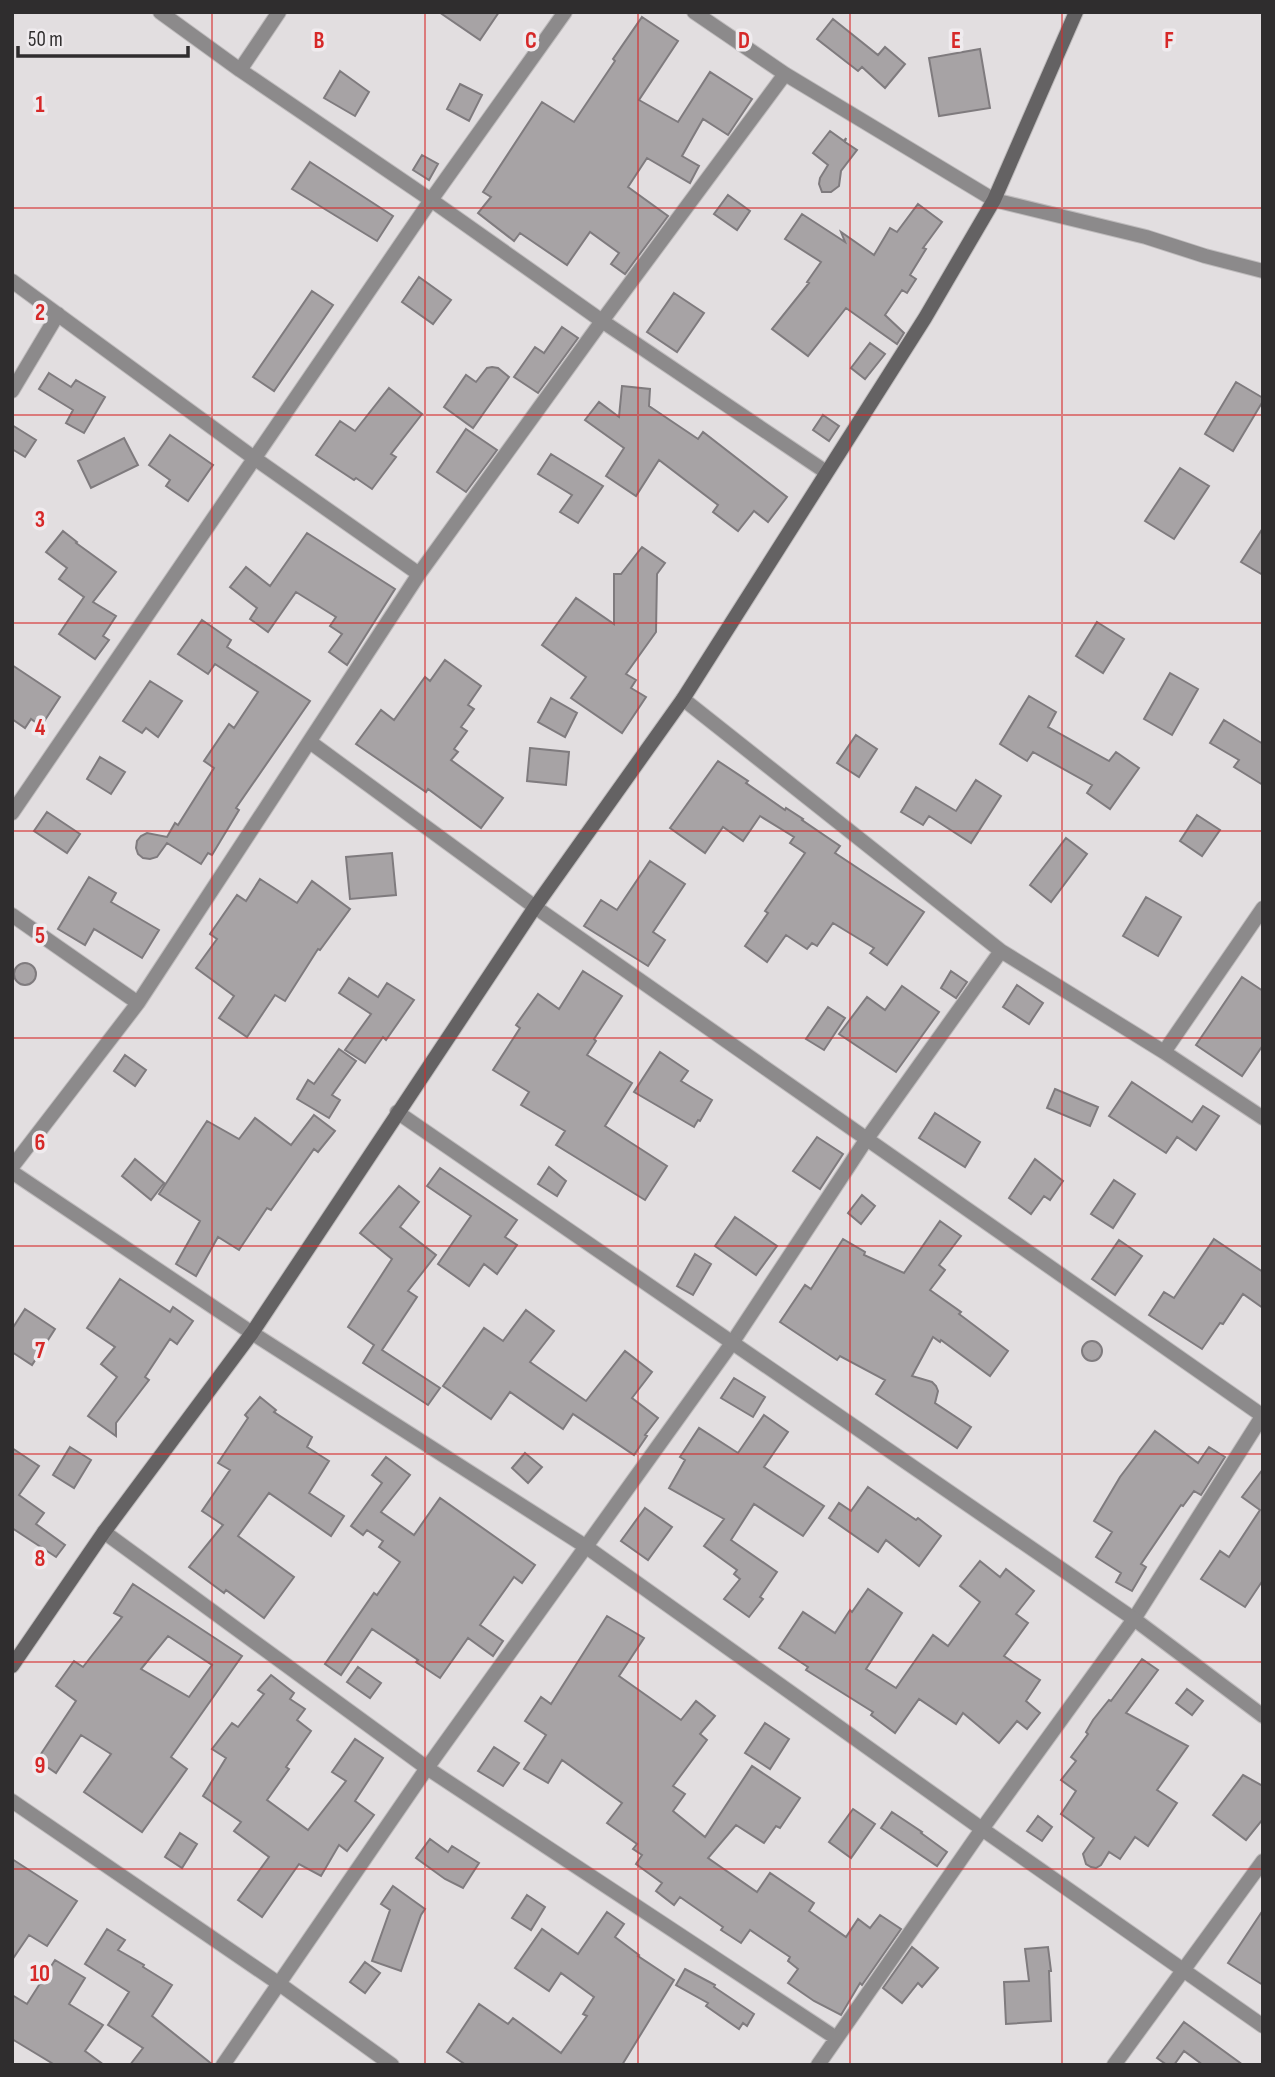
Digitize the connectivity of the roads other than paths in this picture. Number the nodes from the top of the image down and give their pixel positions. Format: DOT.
graph roads {
  1 [pos="160,12"];
  2 [pos="279,12"];
  3 [pos="565,12"];
  4 [pos="694,12"];
  5 [pos="1076,12"];
  6 [pos="240,70"];
  7 [pos="785,74"];
  8 [pos="432,200"];
  9 [pos="994,200"];
  10 [pos="1263,271"];
  11 [pos="12,281"];
  12 [pos="58,314"];
  13 [pos="602,321"];
  14 [pos="12,391"];
  15 [pos="254,458"];
  16 [pos="826,472"];
  17 [pos="419,574"];
  18 [pos="683,699"];
  19 [pos="310,741"];
  20 [pos="12,813"];
  21 [pos="535,907"];
  22 [pos="1263,908"];
  23 [pos="12,915"];
  24 [pos="1001,950"];
  25 [pos="138,1003"];
  26 [pos="1164,1052"];
  27 [pos="397,1112"];
  28 [pos="1263,1118"];
  29 [pos="866,1140"];
  30 [pos="12,1169"];
  31 [pos="252,1333"];
  32 [pos="732,1343"];
  33 [pos="1263,1415"];
  34 [pos="104,1532"];
  35 [pos="585,1546"];
  36 [pos="1134,1619"];
  37 [pos="12,1666"];
  38 [pos="1263,1716"];
  39 [pos="427,1768"];
  40 [pos="12,1801"];
  41 [pos="982,1829"];
  42 [pos="1263,1861"];
  43 [pos="1183,1971"];
  44 [pos="278,1983"];
  45 [pos="1263,2026"];
  46 [pos="836,2038"];
  47 [pos="223,2065"];
  48 [pos="392,2065"];
  49 [pos="818,2065"];
  50 [pos="1114,2065"];
  1 -- 6 [label="street"];
  2 -- 6 [label="street"];
  3 -- 8 [label="street"];
  4 -- 7 [label="street"];
  5 -- 9 [label="main road"];
  6 -- 8 [label="street"];
  7 -- 9 [label="street"];
  7 -- 13 [label="street"];
  8 -- 13 [label="street"];
  8 -- 15 [label="street"];
  9 -- 10 [label="street"];
  9 -- 16 [label="main road"];
  11 -- 12 [label="street"];
  12 -- 14 [label="street"];
  12 -- 15 [label="street"];
  13 -- 16 [label="street"];
  13 -- 17 [label="street"];
  15 -- 17 [label="street"];
  15 -- 20 [label="street"];
  16 -- 18 [label="main road"];
  17 -- 19 [label="street"];
  18 -- 21 [label="main road"];
  18 -- 24 [label="street"];
  19 -- 21 [label="street"];
  19 -- 25 [label="street"];
  21 -- 27 [label="main road"];
  21 -- 29 [label="street"];
  22 -- 26 [label="street"];
  23 -- 25 [label="street"];
  24 -- 26 [label="street"];
  24 -- 29 [label="street"];
  25 -- 30 [label="street"];
  26 -- 28 [label="street"];
  27 -- 31 [label="main road"];
  27 -- 32 [label="street"];
  29 -- 32 [label="street"];
  29 -- 33 [label="street"];
  30 -- 31 [label="street"];
  31 -- 34 [label="main road"];
  31 -- 35 [label="street"];
  32 -- 35 [label="street"];
  32 -- 36 [label="street"];
  33 -- 36 [label="street"];
  34 -- 37 [label="main road"];
  34 -- 39 [label="street"];
  35 -- 39 [label="street"];
  35 -- 41 [label="street"];
  36 -- 38 [label="street"];
  36 -- 41 [label="street"];
  39 -- 44 [label="street"];
  39 -- 46 [label="street"];
  40 -- 44 [label="street"];
  41 -- 43 [label="street"];
  41 -- 46 [label="street"];
  42 -- 43 [label="street"];
  43 -- 45 [label="street"];
  43 -- 50 [label="street"];
  44 -- 47 [label="street"];
  44 -- 48 [label="street"];
  46 -- 49 [label="street"];
}
